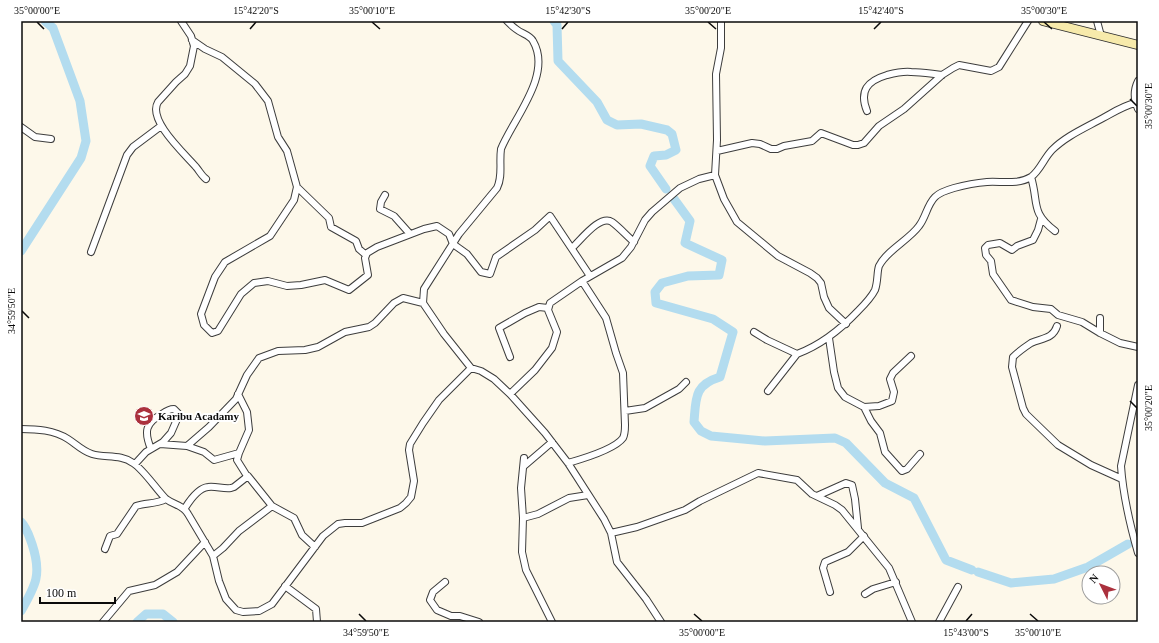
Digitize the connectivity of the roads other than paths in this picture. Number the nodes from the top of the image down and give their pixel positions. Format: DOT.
graph roads {
  1 [pos="181,21"];
  2 [pos="507,21"];
  3 [pos="721,21"];
  4 [pos="1028,21"];
  5 [pos="1043,21"];
  6 [pos="1097,21"];
  7 [pos="1101,36"];
  8 [pos="192,40"];
  9 [pos="1138,45"];
  10 [pos="942,75"];
  11 [pos="1138,81"];
  12 [pos="1135,103"];
  13 [pos="1138,110"];
  14 [pos="867,111"];
  15 [pos="162,126"];
  16 [pos="21,128"];
  17 [pos="51,140"];
  18 [pos="717,151"];
  19 [pos="715,175"];
  20 [pos="1031,177"];
  21 [pos="206,179"];
  22 [pos="297,187"];
  23 [pos="385,195"];
  24 [pos="1041,219"];
  25 [pos="1055,231"];
  26 [pos="410,234"];
  27 [pos="634,242"];
  28 [pos="453,244"];
  29 [pos="572,248"];
  30 [pos="91,252"];
  31 [pos="366,255"];
  32 [pos="590,276"];
  33 [pos="582,281"];
  34 [pos="423,303"];
  35 [pos="548,308"];
  36 [pos="1100,318"];
  37 [pos="846,324"];
  38 [pos="1057,326"];
  39 [pos="754,332"];
  40 [pos="1100,333"];
  41 [pos="829,338"];
  42 [pos="1138,347"];
  43 [pos="797,354"];
  44 [pos="911,356"];
  45 [pos="510,357"];
  46 [pos="471,368"];
  47 [pos="686,382"];
  48 [pos="1138,385"];
  49 [pos="768,391"];
  50 [pos="238,394"];
  51 [pos="510,394"];
  52 [pos="864,407"];
  53 [pos="625,411"];
  54 [pos="21,429"];
  55 [pos="552,442"];
  56 [pos="160,444"];
  57 [pos="187,446"];
  58 [pos="151,449"];
  59 [pos="239,452"];
  60 [pos="920,454"];
  61 [pos="524,458"];
  62 [pos="568,462"];
  63 [pos="135,464"];
  64 [pos="524,466"];
  65 [pos="247,476"];
  66 [pos="1122,479"];
  67 [pos="588,495"];
  68 [pos="817,496"];
  69 [pos="166,499"];
  70 [pos="272,506"];
  71 [pos="185,508"];
  72 [pos="523,518"];
  73 [pos="858,528"];
  74 [pos="611,533"];
  75 [pos="864,536"];
  76 [pos="205,542"];
  77 [pos="315,547"];
  78 [pos="105,549"];
  79 [pos="1138,553"];
  80 [pos="212,556"];
  81 [pos="445,582"];
  82 [pos="896,582"];
  83 [pos="285,586"];
  84 [pos="958,587"];
  85 [pos="830,592"];
  86 [pos="865,594"];
  87 [pos="103,622"];
  88 [pos="317,622"];
  89 [pos="479,622"];
  90 [pos="552,622"];
  91 [pos="661,622"];
  92 [pos="912,622"];
  93 [pos="939,622"];
  1 -- 8 [label="street"];
  2 -- 28 [label="street"];
  3 -- 18 [label="street"];
  4 -- 10 [label="street"];
  5 -- 7 [label="main road"];
  6 -- 7 [label="street"];
  7 -- 9 [label="main road"];
  8 -- 15 [label="street"];
  8 -- 22 [label="street"];
  10 -- 14 [label="street"];
  10 -- 18 [label="street"];
  11 -- 12 [label="street"];
  12 -- 13 [label="street"];
  12 -- 20 [label="street"];
  15 -- 21 [label="street"];
  15 -- 30 [label="street"];
  16 -- 17 [label="street"];
  18 -- 19 [label="street"];
  19 -- 27 [label="street"];
  19 -- 37 [label="street"];
  20 -- 24 [label="street"];
  20 -- 37 [label="street"];
  22 -- 31 [label="street"];
  22 -- 31 [label="street"];
  23 -- 26 [label="street"];
  24 -- 25 [label="street"];
  24 -- 40 [label="street"];
  26 -- 28 [label="street"];
  26 -- 31 [label="street"];
  27 -- 29 [label="street"];
  27 -- 32 [label="street"];
  28 -- 29 [label="street"];
  28 -- 34 [label="street"];
  29 -- 32 [label="street"];
  32 -- 33 [label="street"];
  33 -- 35 [label="street"];
  33 -- 53 [label="street"];
  34 -- 46 [label="street"];
  34 -- 50 [label="street"];
  35 -- 45 [label="street"];
  35 -- 51 [label="street"];
  36 -- 40 [label="street"];
  37 -- 41 [label="street"];
  38 -- 66 [label="street"];
  39 -- 43 [label="street"];
  40 -- 42 [label="street"];
  41 -- 43 [label="street"];
  41 -- 52 [label="street"];
  43 -- 49 [label="street"];
  44 -- 52 [label="street"];
  46 -- 51 [label="street"];
  46 -- 77 [label="street"];
  47 -- 53 [label="street"];
  48 -- 66 [label="street"];
  50 -- 57 [label="street"];
  50 -- 59 [label="street"];
  51 -- 55 [label="street"];
  52 -- 60 [label="street"];
  53 -- 62 [label="street"];
  54 -- 63 [label="street"];
  55 -- 62 [label="street"];
  55 -- 64 [label="street"];
  56 -- 57 [label="street"];
  56 -- 58 [label="street"];
  56 -- 58 [label="street"];
  57 -- 59 [label="street"];
  58 -- 63 [label="street"];
  59 -- 65 [label="street"];
  61 -- 64 [label="street"];
  62 -- 67 [label="street"];
  63 -- 69 [label="street"];
  64 -- 72 [label="street"];
  65 -- 70 [label="street"];
  65 -- 71 [label="street"];
  66 -- 79 [label="street"];
  67 -- 72 [label="street"];
  67 -- 74 [label="street"];
  68 -- 73 [label="street"];
  68 -- 73 [label="street"];
  68 -- 74 [label="street"];
  69 -- 71 [label="street"];
  69 -- 78 [label="street"];
  70 -- 77 [label="street"];
  70 -- 80 [label="street"];
  71 -- 76 [label="street"];
  72 -- 90 [label="street"];
  73 -- 75 [label="street"];
  74 -- 91 [label="street"];
  75 -- 82 [label="street"];
  75 -- 85 [label="street"];
  76 -- 80 [label="street"];
  76 -- 87 [label="street"];
  77 -- 83 [label="street"];
  80 -- 83 [label="street"];
  81 -- 89 [label="street"];
  82 -- 86 [label="street"];
  82 -- 92 [label="street"];
  83 -- 88 [label="street"];
  84 -- 93 [label="street"];
}
